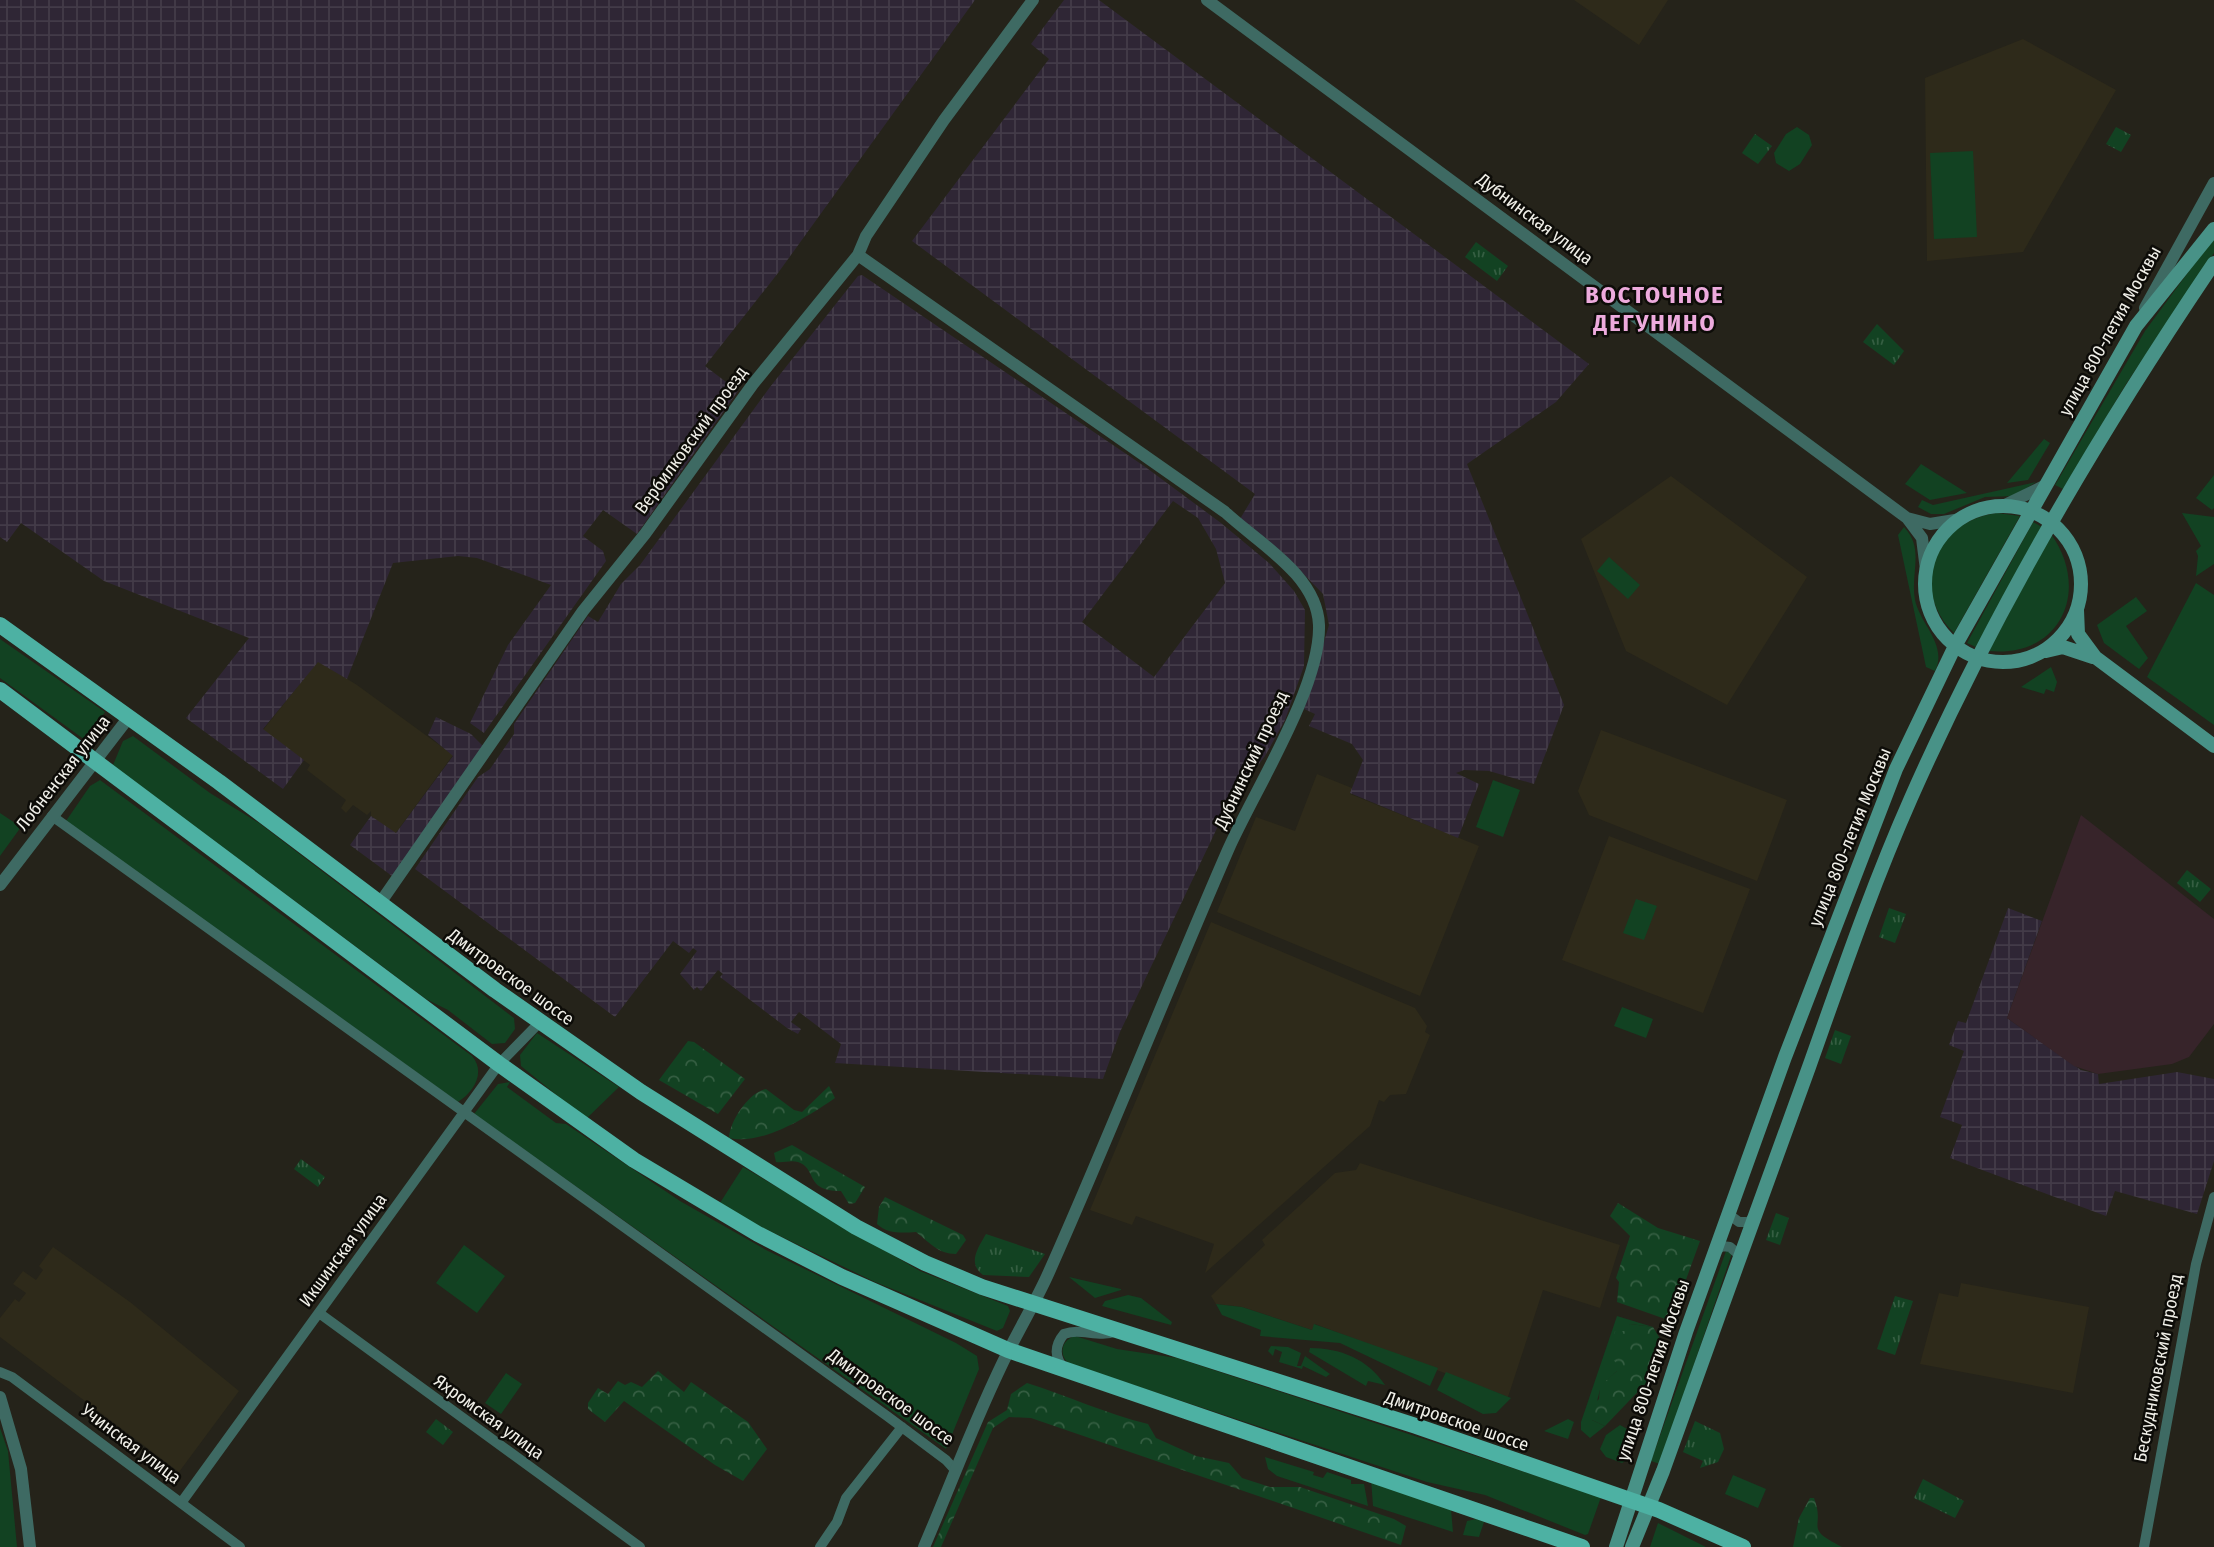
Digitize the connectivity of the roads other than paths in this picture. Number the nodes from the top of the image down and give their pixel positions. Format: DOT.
graph roads {
  1 [pos="1033,0"];
  2 [pos="1207,0"];
  3 [pos="2214,183"];
  4 [pos="2214,229"];
  5 [pos="858,255"];
  6 [pos="2214,265"];
  7 [pos="2136,326"];
  8 [pos="2046,484"];
  9 [pos="2001,507"];
  10 [pos="2030,511"];
  11 [pos="1907,518"];
  12 [pos="1961,519"];
  13 [pos="2050,523"];
  14 [pos="1926,570"];
  15 [pos="2077,604"];
  16 [pos="0,625"];
  17 [pos="1955,646"];
  18 [pos="2040,653"];
  19 [pos="2095,657"];
  20 [pos="1978,658"];
  21 [pos="0,690"];
  22 [pos="129,718"];
  23 [pos="2214,746"];
  24 [pos="94,762"];
  25 [pos="52,816"];
  26 [pos="0,885"];
  27 [pos="380,903"];
  28 [pos="539,1023"];
  29 [pos="499,1064"];
  30 [pos="464,1114"];
  31 [pos="2214,1197"];
  32 [pos="1730,1209"];
  33 [pos="1754,1216"];
  34 [pos="1714,1253"];
  35 [pos="1738,1261"];
  36 [pos="1034,1303"];
  37 [pos="319,1312"];
  38 [pos="1117,1331"];
  39 [pos="1008,1350"];
  40 [pos="0,1372"];
  41 [pos="1069,1372"];
  42 [pos="0,1397"];
  43 [pos="902,1427"];
  44 [pos="956,1471"];
  45 [pos="1630,1500"];
  46 [pos="181,1503"];
  47 [pos="1649,1506"];
  48 [pos="30,1547"];
  49 [pos="240,1547"];
  50 [pos="640,1547"];
  51 [pos="820,1547"];
  52 [pos="924,1547"];
  53 [pos="1582,1547"];
  54 [pos="1615,1547"];
  55 [pos="1632,1547"];
  56 [pos="1743,1547"];
  57 [pos="2144,1547"];
  1 -- 5 [label="street, Вербилковский проезд"];
  2 -- 11 [label="street, Дубнинская улица"];
  3 -- 7 [label="street, улица 800-летия Москвы"];
  4 -- 7 [label="main road"];
  5 -- 27 [label="street, Вербилковский проезд"];
  5 -- 36 [label="street, Дубнинский проезд"];
  6 -- 13 [label="main road"];
  7 -- 8 [label="main road, улица 800-летия Москвы"];
  8 -- 9 [label="street"];
  8 -- 10 [label="main road, улица 800-летия Москвы"];
  9 -- 10 [label="main road"];
  9 -- 12 [label="main road"];
  10 -- 13 [label="main road"];
  10 -- 17 [label="main road, улица 800-летия Москвы"];
  11 -- 12 [label="street, Дубнинская улица"];
  11 -- 14 [label="street, Дубнинская улица"];
  12 -- 14 [label="main road"];
  13 -- 15 [label="main road"];
  13 -- 20 [label="main road"];
  14 -- 17 [label="main road"];
  15 -- 18 [label="main road"];
  15 -- 19 [label="main road"];
  16 -- 22 [label="main road, Дмитровское шоссе"];
  17 -- 20 [label="main road"];
  17 -- 32 [label="main road, улица 800-летия Москвы"];
  18 -- 19 [label="main road"];
  18 -- 20 [label="main road"];
  19 -- 23 [label="main road"];
  20 -- 33 [label="main road"];
  21 -- 24 [label="main road"];
  22 -- 24 [label="street, Лобненская улица"];
  22 -- 27 [label="main road, Дмитровское шоссе"];
  24 -- 25 [label="street, Лобненская улица"];
  24 -- 29 [label="main road"];
  25 -- 26 [label="street, Лобненская улица"];
  25 -- 30 [label="street, Дмитровское шоссе"];
  27 -- 28 [label="main road, Дмитровское шоссе"];
  28 -- 29 [label="street, Икшинская улица"];
  28 -- 36 [label="main road, Дмитровское шоссе"];
  29 -- 30 [label="street, Икшинская улица"];
  29 -- 39 [label="main road"];
  30 -- 37 [label="street, Икшинская улица"];
  30 -- 43 [label="street, Дмитровское шоссе"];
  31 -- 57 [label="street, Бескудниковский проезд"];
  32 -- 33 [label="street"];
  32 -- 34 [label="main road, улица 800-летия Москвы"];
  33 -- 35 [label="main road"];
  34 -- 35 [label="street"];
  34 -- 45 [label="main road, улица 800-летия Москвы"];
  35 -- 47 [label="main road"];
  36 -- 38 [label="main road, Дмитровское шоссе"];
  36 -- 39 [label="street"];
  37 -- 46 [label="street, Икшинская улица"];
  37 -- 50 [label="street, Яхромская улица"];
  38 -- 41 [label="street"];
  38 -- 45 [label="main road, Дмитровское шоссе"];
  39 -- 41 [label="main road"];
  39 -- 44 [label="street"];
  40 -- 46 [label="street, Учинская улица"];
  41 -- 53 [label="main road"];
  42 -- 48 [label="street"];
  43 -- 44 [label="street, Дмитровское шоссе"];
  43 -- 51 [label="street"];
  44 -- 52 [label="street"];
  45 -- 47 [label="main road, Дмитровское шоссе"];
  45 -- 54 [label="main road, улица 800-летия Москвы"];
  46 -- 49 [label="street, Учинская улица"];
  47 -- 55 [label="main road"];
  47 -- 56 [label="main road, Дмитровское шоссе"];
}
